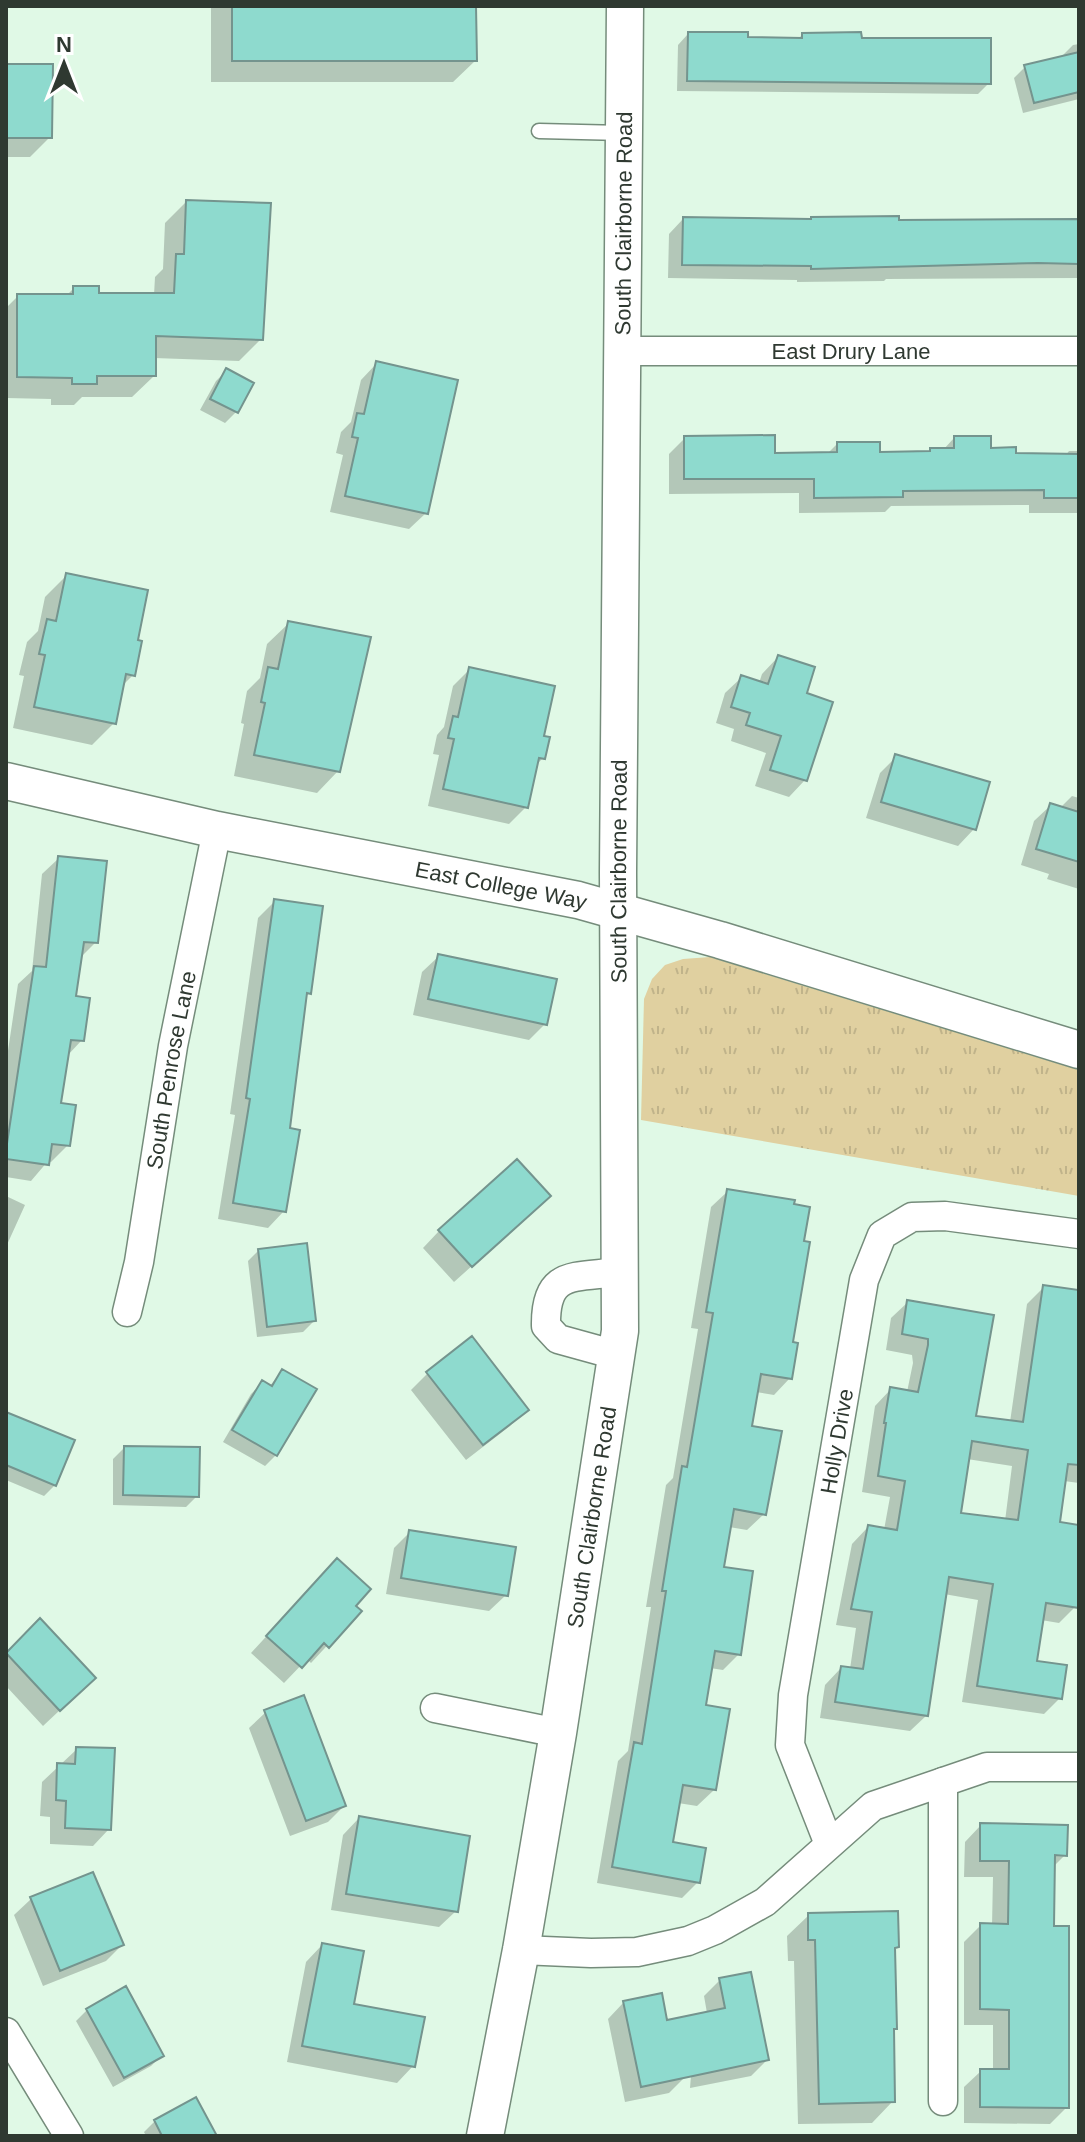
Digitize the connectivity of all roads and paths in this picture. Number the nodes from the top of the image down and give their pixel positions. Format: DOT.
graph roads {
  1 [pos="625,6"];
  2 [pos="539,131"];
  3 [pos="624,133"];
  4 [pos="623,351"];
  5 [pos="1079,351"];
  6 [pos="6,781"];
  7 [pos="217,830"];
  8 [pos="620,911"];
  9 [pos="1079,1050"];
  10 [pos="1079,1234"];
  11 [pos="618,1272"];
  12 [pos="127,1312"];
  13 [pos="616,1355"];
  14 [pos="435,1708"];
  15 [pos="558,1733"];
  16 [pos="1079,1767"];
  17 [pos="943,1782"];
  18 [pos="829,1844"];
  19 [pos="521,1950"];
  20 [pos="6,2032"];
  21 [pos="943,2101"];
  22 [pos="69,2136"];
  23 [pos="485,2136"];
  1 -- 3 [label="street, South Clairborne Road"];
  2 -- 3 [label="lane"];
  3 -- 4 [label="street, South Clairborne Road"];
  4 -- 5 [label="street, East Drury Lane"];
  4 -- 8 [label="street, South Clairborne Road"];
  6 -- 7 [label="street, East College Way"];
  7 -- 8 [label="street, East College Way"];
  7 -- 12 [label="street, South Penrose Lane"];
  8 -- 9 [label="street, East College Way"];
  8 -- 11 [label="street, South Clairborne Road"];
  10 -- 18 [label="street, Holly Drive"];
  11 -- 13 [label="street, South Clairborne Road"];
  11 -- 13 [label="street"];
  13 -- 15 [label="street, South Clairborne Road"];
  14 -- 15 [label="street"];
  15 -- 19 [label="street, South Clairborne Road"];
  16 -- 17 [label="street"];
  17 -- 18 [label="street"];
  17 -- 21 [label="street"];
  18 -- 19 [label="street"];
  19 -- 23 [label="street, South Clairborne Road"];
  20 -- 22 [label="street"];
}
